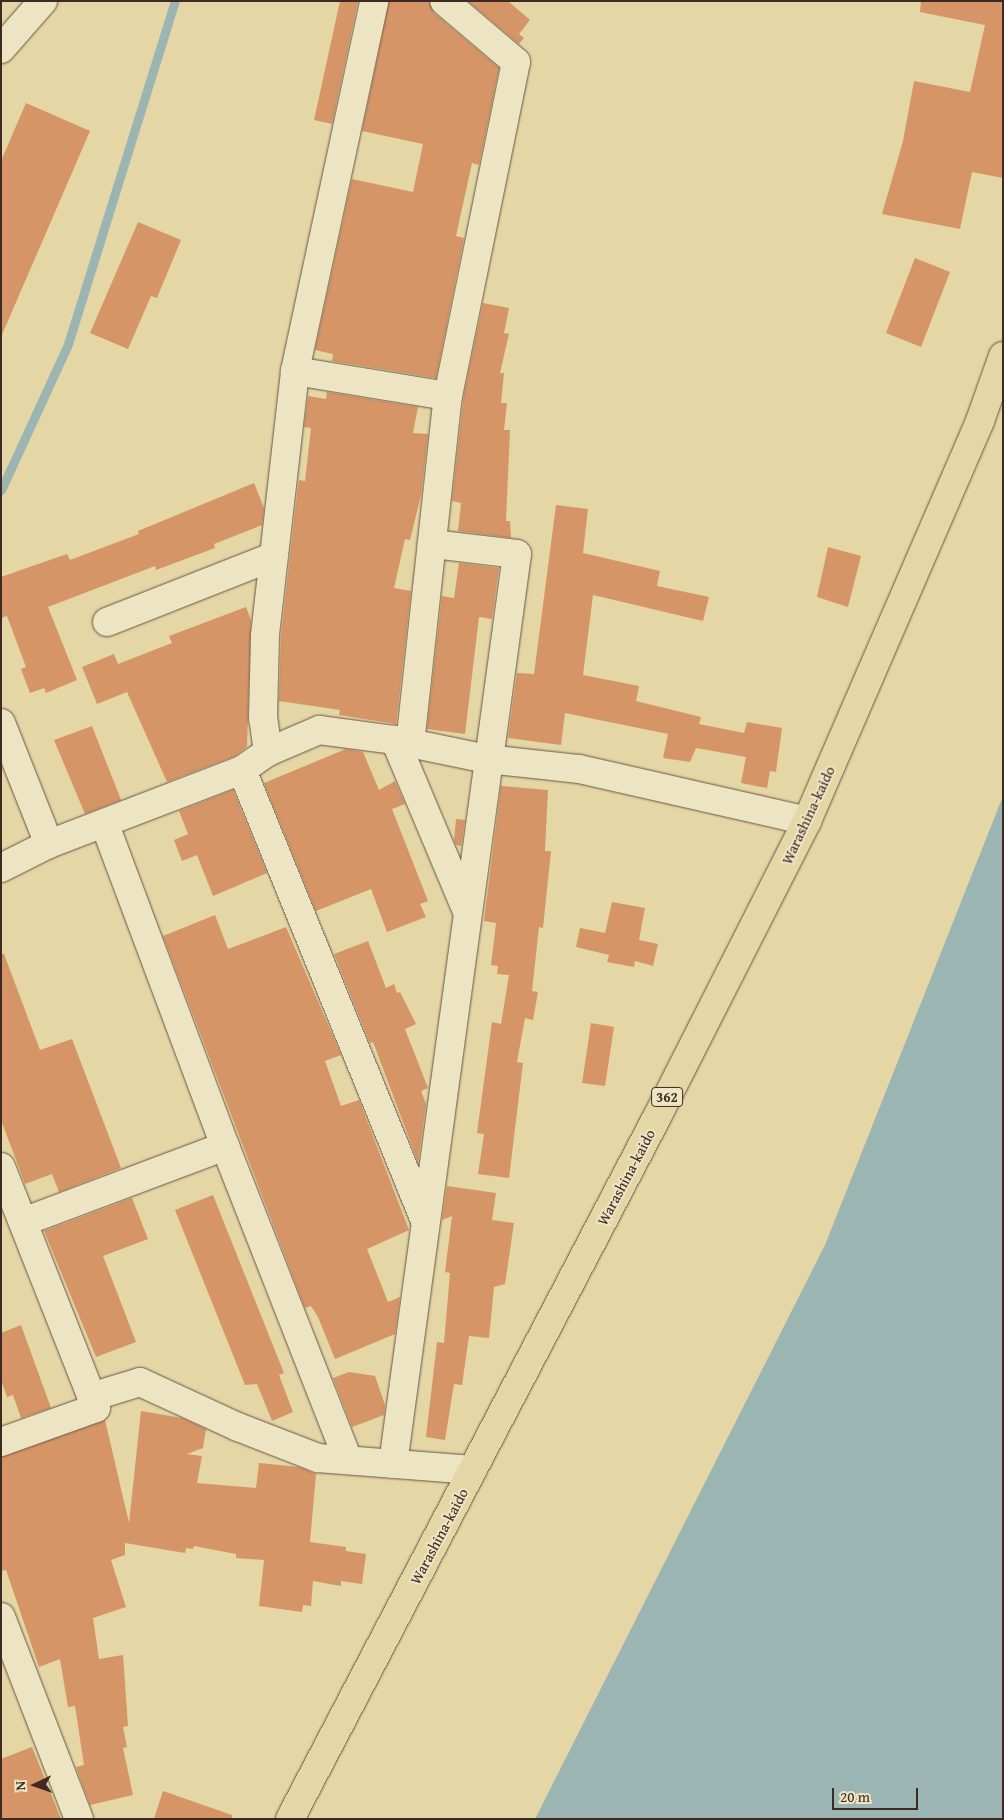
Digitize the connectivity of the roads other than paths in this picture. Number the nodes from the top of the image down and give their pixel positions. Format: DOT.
graph roads {
  1 [pos="44,1"];
  2 [pos="374,1"];
  3 [pos="444,1"];
  4 [pos="1,49"];
  5 [pos="1003,356"];
  6 [pos="295,371"];
  7 [pos="448,396"];
  8 [pos="432,544"];
  9 [pos="272,557"];
  10 [pos="107,622"];
  11 [pos="1,723"];
  12 [pos="403,742"];
  13 [pos="268,752"];
  14 [pos="487,759"];
  15 [pos="242,770"];
  16 [pos="807,821"];
  17 [pos="105,825"];
  18 [pos="49,844"];
  19 [pos="1,868"];
  20 [pos="467,911"];
  21 [pos="225,1146"];
  22 [pos="1,1167"];
  23 [pos="425,1221"];
  24 [pos="23,1222"];
  25 [pos="91,1397"];
  26 [pos="1,1442"];
  27 [pos="348,1460"];
  28 [pos="393,1464"];
  29 [pos="473,1470"];
  30 [pos="1,1617"];
  31 [pos="79,1819"];
  32 [pos="290,1819"];
  1 -- 4 [label="street"];
  2 -- 6 [label="street"];
  3 -- 7 [label="street"];
  5 -- 16 [label="highway, Warashina-kaido / 362"];
  6 -- 7 [label="street"];
  6 -- 9 [label="street"];
  7 -- 8 [label="street"];
  8 -- 12 [label="street"];
  8 -- 14 [label="street"];
  9 -- 10 [label="street"];
  9 -- 13 [label="street"];
  11 -- 18 [label="street"];
  12 -- 13 [label="street"];
  12 -- 14 [label="street"];
  12 -- 20 [label="street"];
  13 -- 15 [label="street"];
  14 -- 16 [label="street"];
  14 -- 20 [label="street"];
  15 -- 17 [label="street"];
  15 -- 23 [label="street"];
  16 -- 29 [label="highway, Warashina-kaido / 362"];
  17 -- 18 [label="street"];
  17 -- 21 [label="street"];
  18 -- 19 [label="street"];
  20 -- 23 [label="street"];
  21 -- 24 [label="street"];
  21 -- 27 [label="street"];
  22 -- 24 [label="street"];
  23 -- 28 [label="street"];
  24 -- 25 [label="street"];
  25 -- 26 [label="street"];
  25 -- 27 [label="street"];
  27 -- 28 [label="street"];
  28 -- 29 [label="street"];
  29 -- 32 [label="highway, Warashina-kaido / 362"];
  30 -- 31 [label="street"];
}
